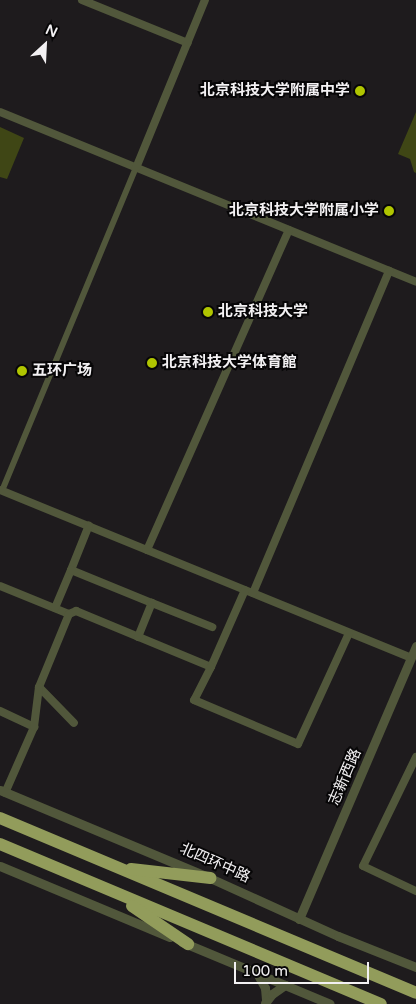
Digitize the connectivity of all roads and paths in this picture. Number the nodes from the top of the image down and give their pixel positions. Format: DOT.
graph roads {
  1 [pos="82,0"];
  2 [pos="206,0"];
  3 [pos="188,43"];
  4 [pos="0,112"];
  5 [pos="136,168"];
  6 [pos="289,230"];
  7 [pos="389,271"];
  8 [pos="416,282"];
  9 [pos="1,492"];
  10 [pos="89,526"];
  11 [pos="147,550"];
  12 [pos="71,570"];
  13 [pos="0,586"];
  14 [pos="249,592"];
  15 [pos="152,603"];
  16 [pos="55,608"];
  17 [pos="70,614"];
  18 [pos="212,627"];
  19 [pos="349,632"];
  20 [pos="138,637"];
  21 [pos="416,646"];
  22 [pos="411,658"];
  23 [pos="211,667"];
  24 [pos="39,687"];
  25 [pos="0,711"];
  26 [pos="74,723"];
  27 [pos="34,727"];
  28 [pos="416,757"];
  29 [pos="3,792"];
  30 [pos="0,818"];
  31 [pos="0,844"];
  32 [pos="0,866"];
  33 [pos="116,868"];
  34 [pos="210,878"];
  35 [pos="110,890"];
  36 [pos="416,891"];
  37 [pos="299,919"];
  38 [pos="188,944"];
  39 [pos="416,967"];
  40 [pos="257,973"];
  41 [pos="285,985"];
  42 [pos="416,993"];
  43 [pos="265,1002"];
  44 [pos="330,1004"];
  45 [pos="381,1004"];
  1 -- 3 [label="street"];
  2 -- 3 [label="street"];
  3 -- 5 [label="street"];
  4 -- 5 [label="street"];
  5 -- 6 [label="street"];
  5 -- 9 [label="street"];
  6 -- 7 [label="street"];
  6 -- 11 [label="street"];
  7 -- 8 [label="street"];
  7 -- 14 [label="street"];
  9 -- 10 [label="street"];
  10 -- 11 [label="street"];
  10 -- 12 [label="street"];
  11 -- 14 [label="street"];
  12 -- 15 [label="street"];
  12 -- 16 [label="street"];
  13 -- 16 [label="street"];
  14 -- 19 [label="street"];
  14 -- 23 [label="street"];
  15 -- 18 [label="street"];
  15 -- 20 [label="street"];
  16 -- 17 [label="street"];
  17 -- 20 [label="street"];
  17 -- 24 [label="street"];
  19 -- 22 [label="street"];
  19 -- 23 [label="street"];
  20 -- 23 [label="street"];
  21 -- 22 [label="street, 志新西路"];
  22 -- 37 [label="street, 志新西路"];
  24 -- 26 [label="street"];
  24 -- 27 [label="street"];
  25 -- 27 [label="street"];
  27 -- 29 [label="street"];
  28 -- 36 [label="street"];
  29 -- 34 [label="street, 北四环中路"];
  30 -- 33 [label="highway"];
  31 -- 35 [label="highway"];
  32 -- 38 [label="street"];
  33 -- 34 [label="highway"];
  33 -- 42 [label="highway"];
  34 -- 37 [label="street, 北四环中路"];
  35 -- 38 [label="highway"];
  35 -- 45 [label="highway"];
  37 -- 39 [label="street, 北四环中路"];
  38 -- 40 [label="street"];
  40 -- 41 [label="street"];
  40 -- 43 [label="street"];
  41 -- 43 [label="street"];
  41 -- 44 [label="street"];
}
